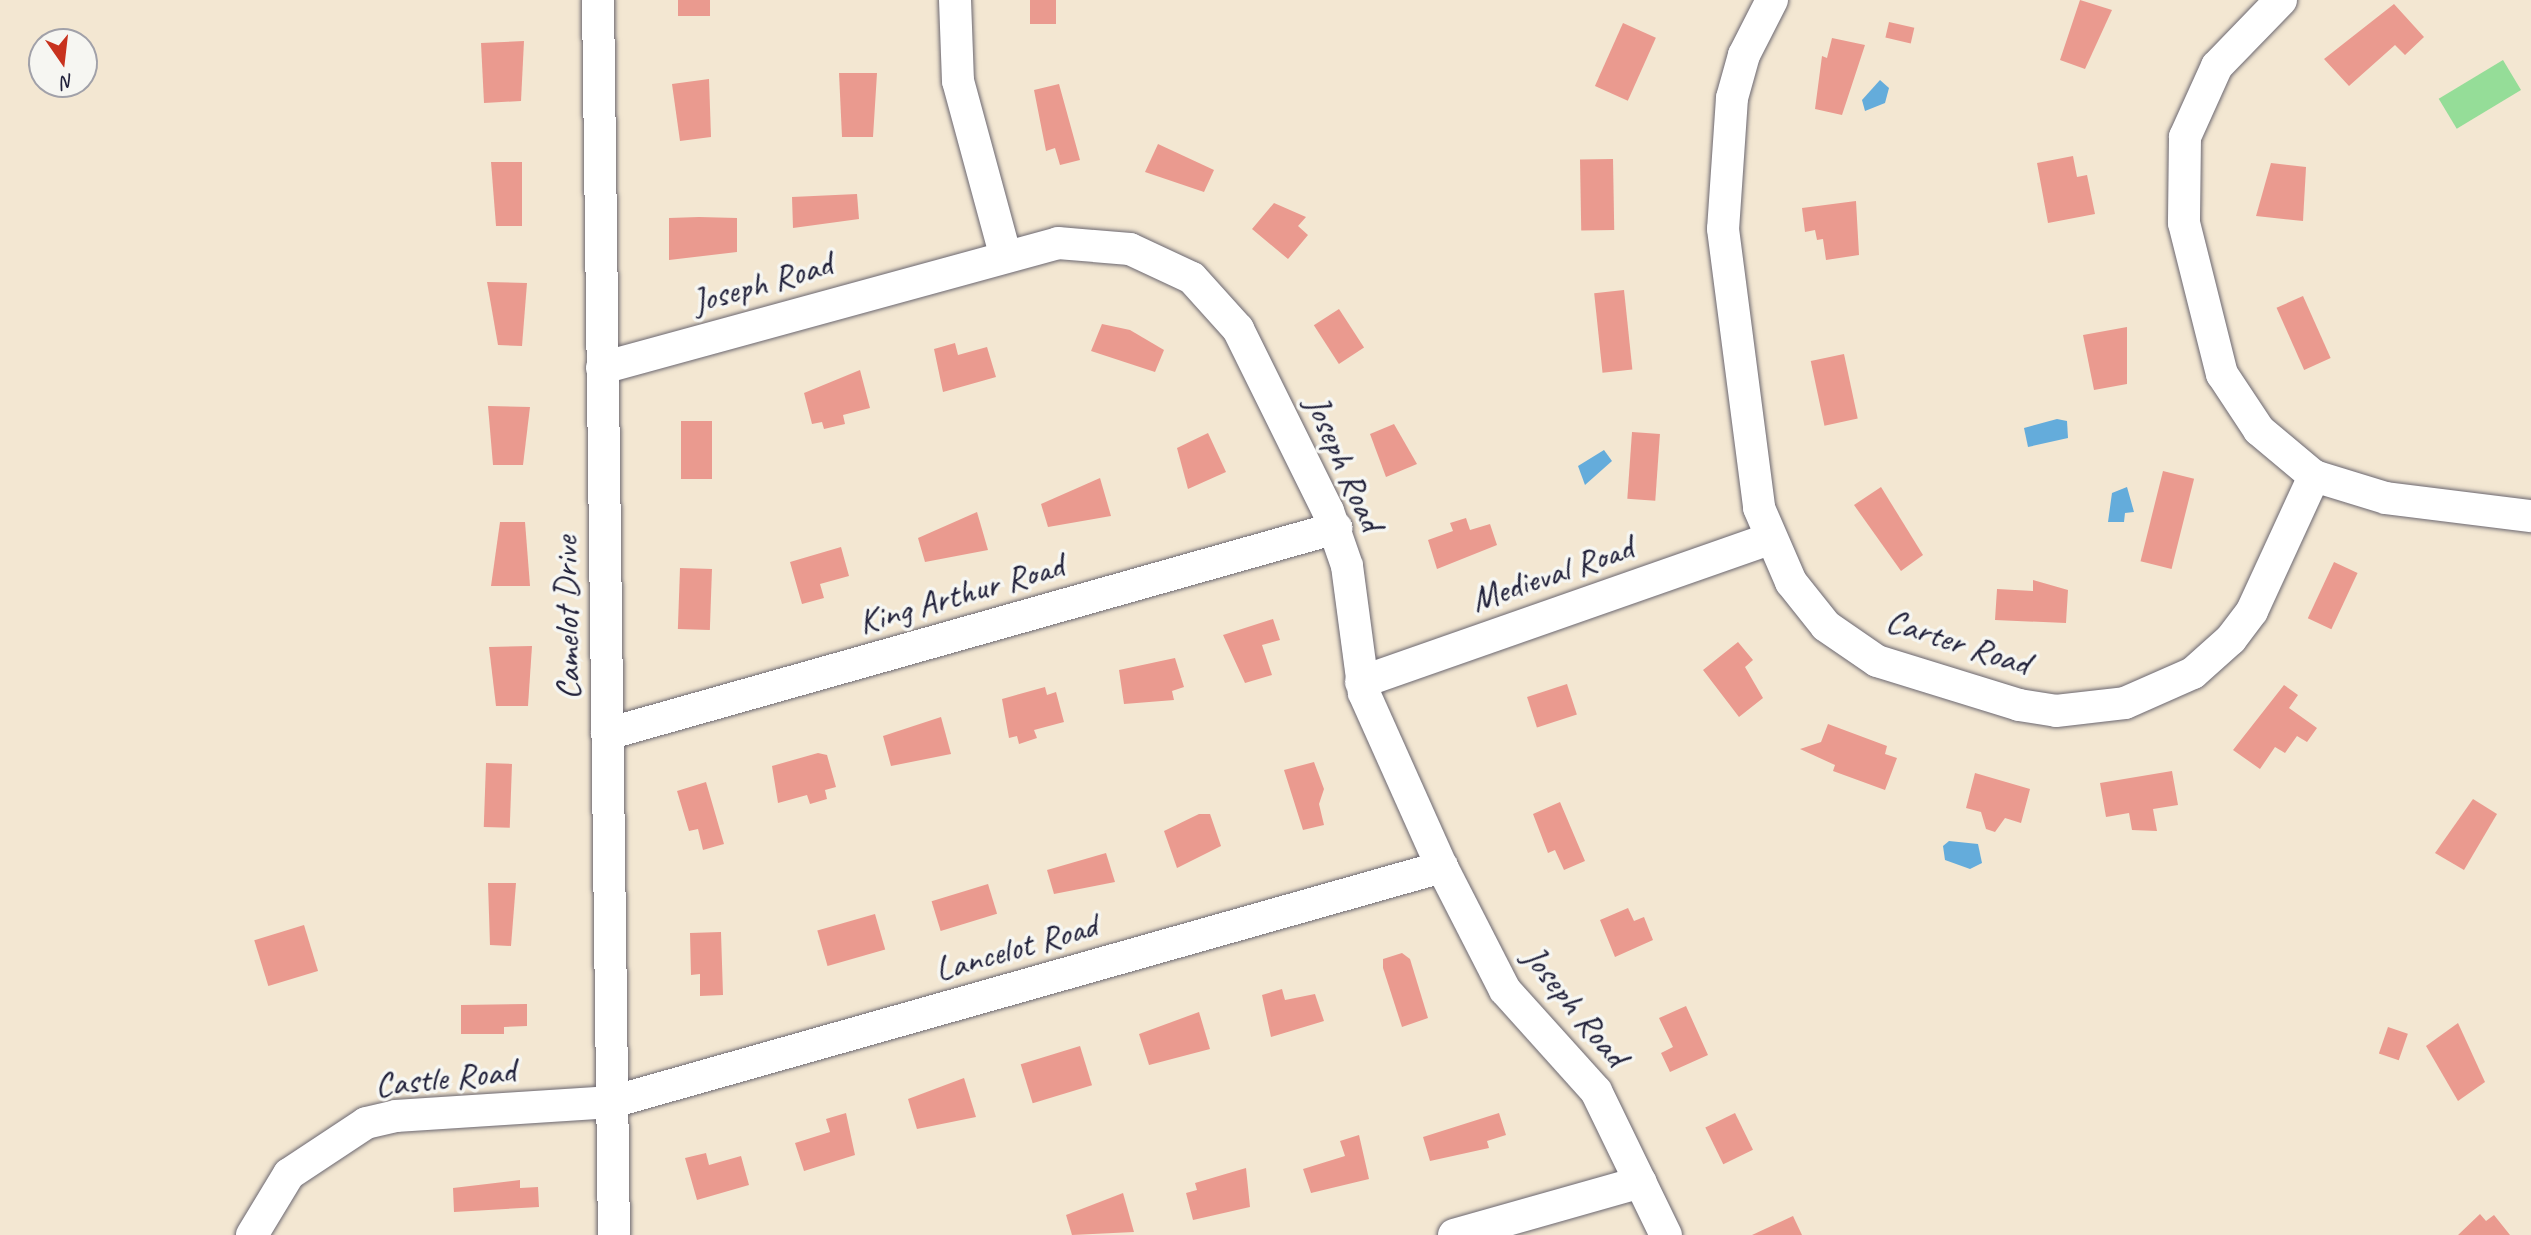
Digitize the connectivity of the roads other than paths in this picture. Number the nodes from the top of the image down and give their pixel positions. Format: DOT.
graph roads {
  1 [pos="598,0"];
  2 [pos="955,0"];
  3 [pos="1772,0"];
  4 [pos="2281,0"];
  5 [pos="1005,254"];
  6 [pos="603,368"];
  7 [pos="2314,476"];
  8 [pos="2531,516"];
  9 [pos="1336,528"];
  10 [pos="1769,539"];
  11 [pos="1361,682"];
  12 [pos="607,734"];
  13 [pos="1442,867"];
  14 [pos="612,1102"];
  15 [pos="1641,1182"];
  16 [pos="252,1235"];
  17 [pos="614,1235"];
  18 [pos="1454,1235"];
  19 [pos="1666,1235"];
  1 -- 6 [label="street, Camelot Drive"];
  2 -- 5 [label="street"];
  3 -- 10 [label="street, Carter Road"];
  4 -- 7 [label="street"];
  5 -- 6 [label="street, Joseph Road"];
  5 -- 9 [label="street, Joseph Road"];
  6 -- 12 [label="street, Camelot Drive"];
  7 -- 8 [label="street"];
  7 -- 10 [label="street, Carter Road"];
  9 -- 11 [label="street, Joseph Road"];
  9 -- 12 [label="street, King Arthur Road"];
  10 -- 11 [label="street, Medieval Road"];
  11 -- 13 [label="street, Joseph Road"];
  12 -- 14 [label="street, Camelot Drive"];
  13 -- 14 [label="street, Lancelot Road"];
  13 -- 15 [label="street, Joseph Road"];
  14 -- 16 [label="street, Castle Road"];
  14 -- 17 [label="street, Camelot Drive"];
  15 -- 18 [label="street"];
  15 -- 19 [label="street, Joseph Road"];
}
